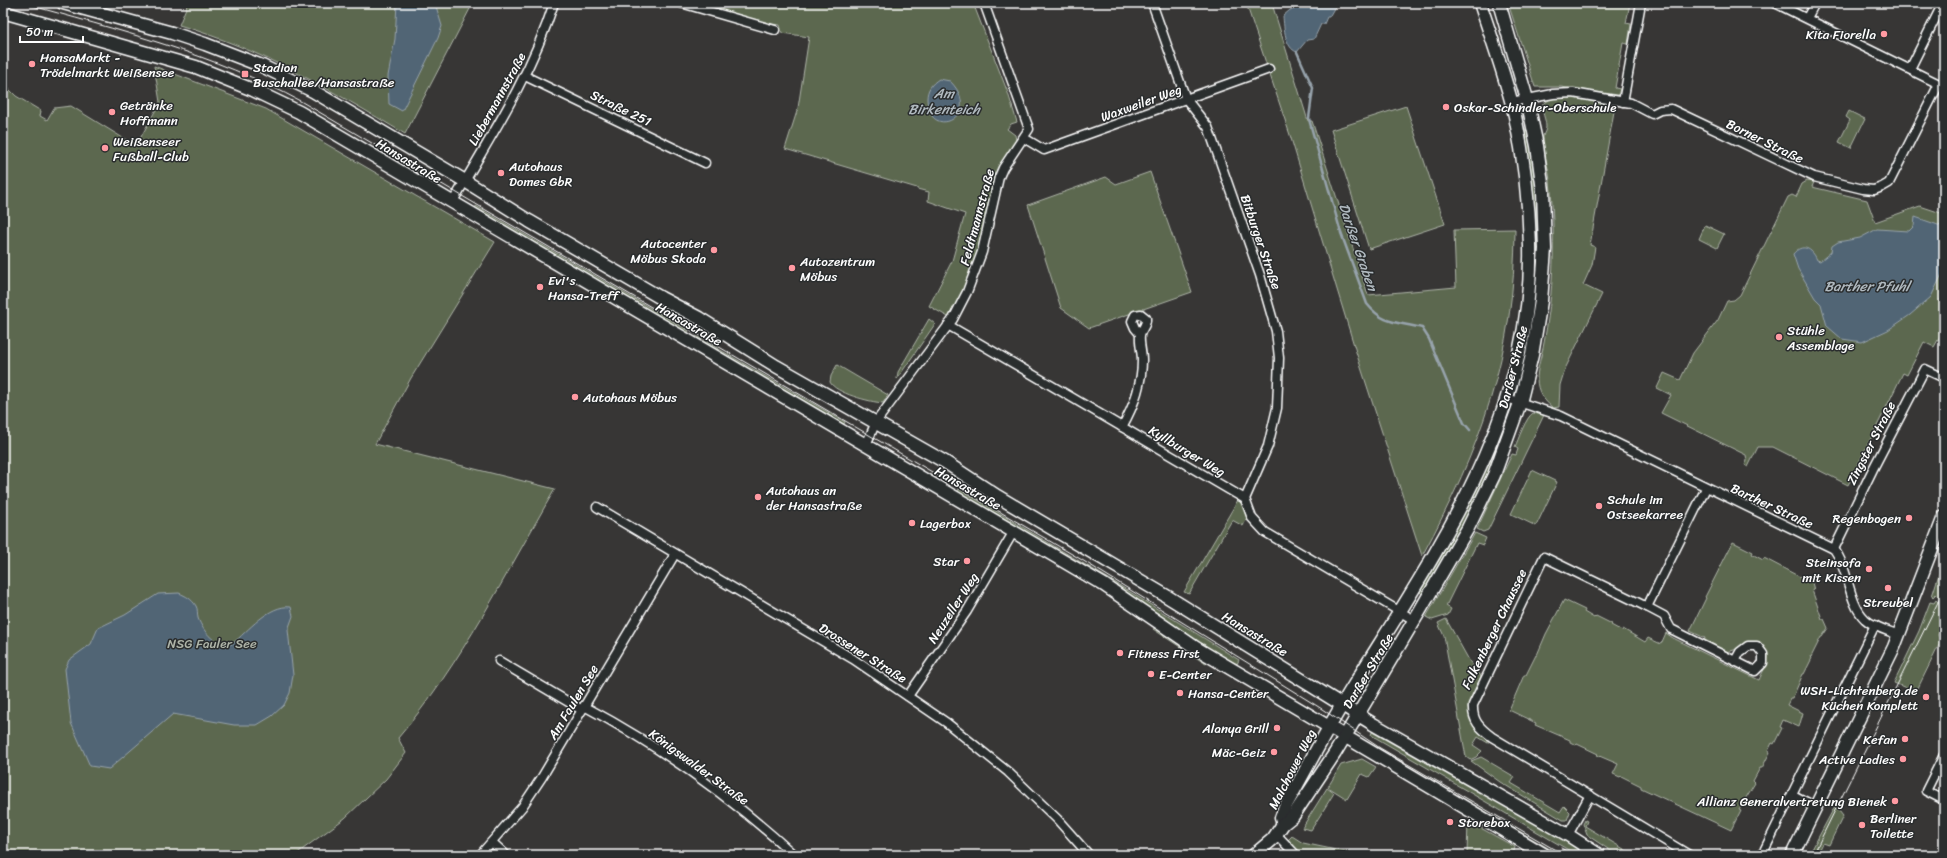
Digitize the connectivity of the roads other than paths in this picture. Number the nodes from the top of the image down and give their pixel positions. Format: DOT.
graph roads {
  1 [pos="63,3"];
  2 [pos="554,3"];
  3 [pos="680,3"];
  4 [pos="984,3"];
  5 [pos="1152,3"];
  6 [pos="1480,3"];
  7 [pos="1499,3"];
  8 [pos="1641,3"];
  9 [pos="1775,3"];
  10 [pos="1815,3"];
  11 [pos="1943,3"];
  12 [pos="3,12"];
  13 [pos="1807,18"];
  14 [pos="775,30"];
  15 [pos="1268,69"];
  16 [pos="1910,69"];
  17 [pos="526,76"];
  18 [pos="1942,85"];
  19 [pos="1186,99"];
  20 [pos="1527,99"];
  21 [pos="1511,102"];
  22 [pos="1623,102"];
  23 [pos="1024,138"];
  24 [pos="705,163"];
  25 [pos="465,181"];
  26 [pos="452,203"];
  27 [pos="948,325"];
  28 [pos="1140,334"];
  29 [pos="1944,378"];
  30 [pos="1507,398"];
  31 [pos="1520,403"];
  32 [pos="876,422"];
  33 [pos="1122,427"];
  34 [pos="866,445"];
  35 [pos="1706,488"];
  36 [pos="1244,499"];
  37 [pos="597,508"];
  38 [pos="1944,517"];
  39 [pos="1014,531"];
  40 [pos="1834,549"];
  41 [pos="675,554"];
  42 [pos="1647,607"];
  43 [pos="1401,612"];
  44 [pos="1414,620"];
  45 [pos="1876,625"];
  46 [pos="1899,635"];
  47 [pos="499,661"];
  48 [pos="1736,661"];
  49 [pos="908,696"];
  50 [pos="1343,704"];
  51 [pos="583,708"];
  52 [pos="1359,714"];
  53 [pos="1328,727"];
  54 [pos="1345,737"];
  55 [pos="1944,755"];
  56 [pos="1793,794"];
  57 [pos="1590,796"];
  58 [pos="1944,800"];
  59 [pos="1816,807"];
  60 [pos="1280,829"];
  61 [pos="1568,835"];
  62 [pos="493,843"];
  63 [pos="480,855"];
  64 [pos="506,855"];
  65 [pos="794,855"];
  66 [pos="1089,855"];
  67 [pos="1254,855"];
  68 [pos="1296,855"];
  69 [pos="1545,855"];
  70 [pos="1599,855"];
  71 [pos="1689,855"];
  72 [pos="1762,855"];
  73 [pos="1792,855"];
  1 -- 25 [label="main road, Hansastraße"];
  2 -- 17 [label="street, Liebermannstraße"];
  3 -- 14 [label="street"];
  4 -- 23 [label="street"];
  5 -- 19 [label="street, Bitburger Straße"];
  6 -- 21 [label="main road, Darßer Straße"];
  7 -- 20 [label="main road, Darßer Straße"];
  8 -- 22 [label="street"];
  9 -- 13 [label="street"];
  10 -- 13 [label="street"];
  11 -- 16 [label="street"];
  12 -- 26 [label="main road, Hansastraße"];
  13 -- 16 [label="street"];
  15 -- 19 [label="street, Waxweiler Weg"];
  16 -- 18 [label="street"];
  17 -- 24 [label="street, Straße 251"];
  17 -- 25 [label="street, Liebermannstraße"];
  18 -- 22 [label="street, Borner Straße"];
  19 -- 23 [label="street, Waxweiler Weg"];
  19 -- 36 [label="street, Bitburger Straße"];
  20 -- 21 [label="street"];
  20 -- 22 [label="street, Borner Straße"];
  20 -- 31 [label="main road, Darßer Straße"];
  21 -- 30 [label="main road, Darßer Straße"];
  23 -- 27 [label="street, Feldtmannstraße"];
  25 -- 26 [label="street, Liebermannstraße"];
  25 -- 32 [label="main road, Hansastraße"];
  26 -- 34 [label="main road, Hansastraße"];
  27 -- 32 [label="street, Feldtmannstraße"];
  27 -- 33 [label="street, Kyllburger Weg"];
  28 -- 33 [label="street"];
  29 -- 40 [label="street, Zingster Straße"];
  30 -- 31 [label="street, Barther Straße"];
  30 -- 43 [label="main road, Darßer Straße"];
  31 -- 35 [label="street, Barther Straße"];
  31 -- 44 [label="main road, Darßer Straße"];
  32 -- 34 [label="street, Feldtmannstraße"];
  32 -- 50 [label="main road, Hansastraße"];
  33 -- 36 [label="street, Kyllburger Weg"];
  34 -- 39 [label="main road, Hansastraße"];
  35 -- 40 [label="street, Barther Straße"];
  35 -- 42 [label="street"];
  36 -- 43 [label="street"];
  37 -- 41 [label="street, Drossener Straße"];
  38 -- 46 [label="main road"];
  39 -- 49 [label="street, Neuzeller Weg"];
  39 -- 53 [label="main road, Hansastraße"];
  40 -- 45 [label="street"];
  41 -- 49 [label="street, Drossener Straße"];
  41 -- 51 [label="street, Am Faulen See"];
  42 -- 48 [label="street"];
  42 -- 57 [label="street, Falkenberger Chaussee"];
  43 -- 44 [label="street"];
  43 -- 50 [label="main road, Darßer Straße"];
  44 -- 52 [label="main road, Darßer Straße"];
  45 -- 46 [label="street"];
  45 -- 56 [label="street"];
  46 -- 59 [label="main road"];
  47 -- 51 [label="street, Königswalder Straße"];
  49 -- 66 [label="street, Drossener Straße"];
  50 -- 52 [label="main road, Hansastraße"];
  50 -- 53 [label="main road, Darßer Straße"];
  51 -- 62 [label="street, Am Faulen See"];
  51 -- 65 [label="street, Königswalder Straße"];
  52 -- 54 [label="main road, Darßer Straße"];
  52 -- 61 [label="main road"];
  53 -- 54 [label="main road"];
  53 -- 60 [label="main road, Malchower Weg"];
  54 -- 60 [label="main road, Malchower Weg"];
  54 -- 69 [label="main road"];
  55 -- 58 [label="street"];
  56 -- 59 [label="street"];
  56 -- 72 [label="street"];
  57 -- 61 [label="street"];
  57 -- 71 [label="street, Falkenberger Chaussee"];
  59 -- 73 [label="main road"];
  60 -- 67 [label="main road, Malchower Weg"];
  60 -- 68 [label="street"];
  61 -- 70 [label="main road"];
  62 -- 63 [label="street, Am Faulen See"];
  62 -- 64 [label="street"];
}
